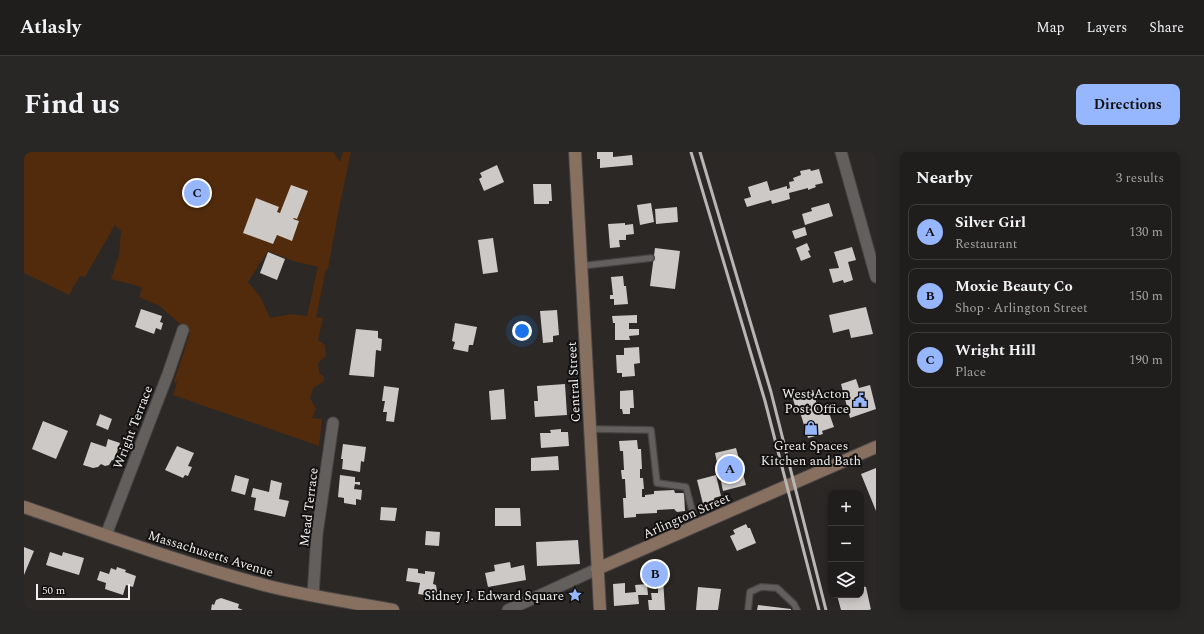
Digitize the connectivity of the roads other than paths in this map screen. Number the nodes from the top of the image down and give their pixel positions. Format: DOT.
graph roads {
  1 [pos="575,152"];
  2 [pos="841,152"];
  3 [pos="651,258"];
  4 [pos="581,266"];
  5 [pos="876,277"];
  6 [pos="183,330"];
  7 [pos="333,423"];
  8 [pos="590,429"];
  9 [pos="876,447"];
  10 [pos="24,507"];
  11 [pos="696,526"];
  12 [pos="106,534"];
  13 [pos="597,569"];
  14 [pos="313,596"];
  15 [pos="393,610"];
  16 [pos="508,610"];
  17 [pos="600,610"];
  18 [pos="748,610"];
  19 [pos="797,610"];
  1 -- 4 [label="street, Central Street"];
  2 -- 5 [label="street"];
  3 -- 4 [label="lane"];
  4 -- 8 [label="street, Central Street"];
  6 -- 12 [label="street, Wright Terrace"];
  7 -- 14 [label="street, Mead Terrace"];
  8 -- 11 [label="lane"];
  8 -- 13 [label="street, Central Street"];
  9 -- 11 [label="street, Arlington Street"];
  10 -- 12 [label="street, Massachusetts Avenue"];
  11 -- 13 [label="street, Arlington Street"];
  12 -- 14 [label="street, Massachusetts Avenue"];
  13 -- 16 [label="street, Arlington Street"];
  13 -- 17 [label="street, Central Street"];
  14 -- 15 [label="street, Massachusetts Avenue"];
  18 -- 19 [label="lane"];
}
